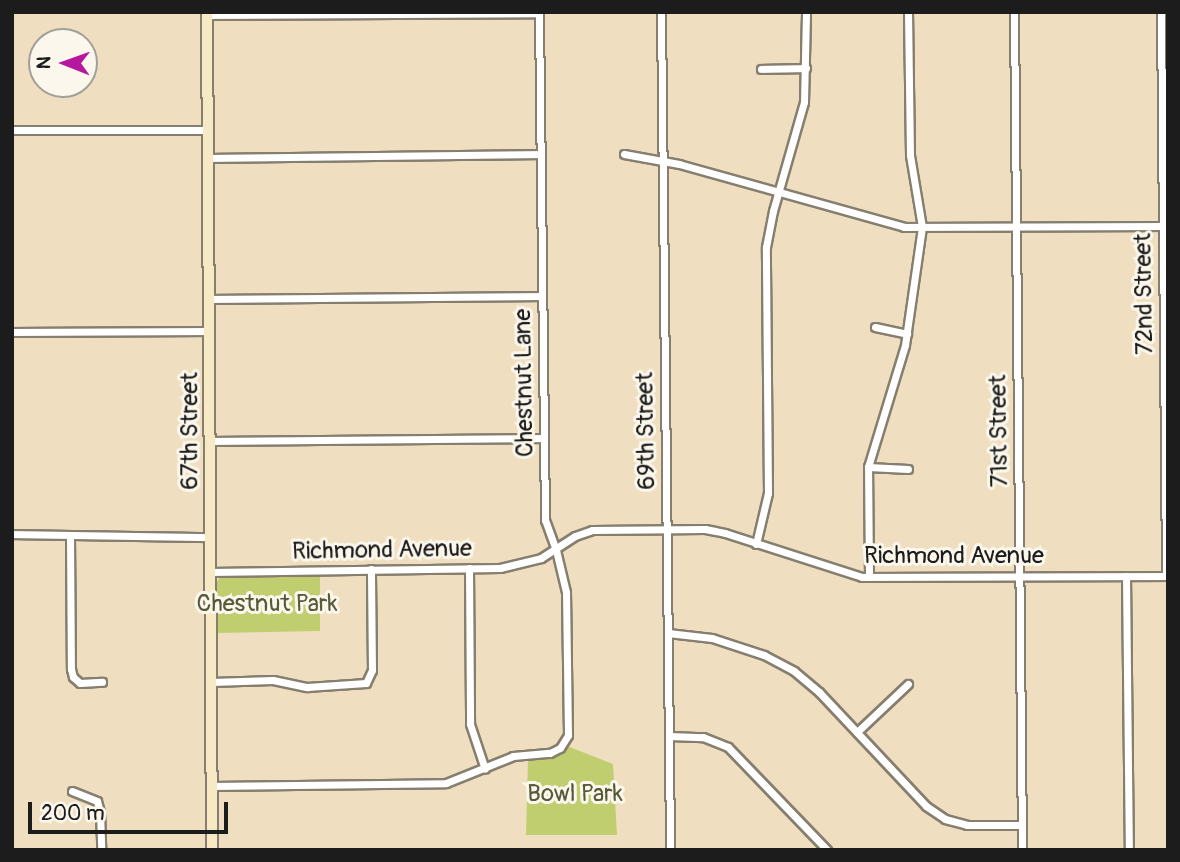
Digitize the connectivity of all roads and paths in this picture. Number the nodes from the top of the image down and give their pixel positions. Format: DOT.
graph roads {
  1 [pos="662,12"];
  2 [pos="806,12"];
  3 [pos="908,12"];
  4 [pos="1014,12"];
  5 [pos="1161,12"];
  6 [pos="539,13"];
  7 [pos="207,14"];
  8 [pos="1165,34"];
  9 [pos="806,68"];
  10 [pos="761,69"];
  11 [pos="12,130"];
  12 [pos="208,130"];
  13 [pos="541,154"];
  14 [pos="624,154"];
  15 [pos="209,158"];
  16 [pos="663,160"];
  17 [pos="1165,176"];
  18 [pos="778,193"];
  19 [pos="1163,226"];
  20 [pos="922,227"];
  21 [pos="1016,228"];
  22 [pos="542,296"];
  23 [pos="210,299"];
  24 [pos="1166,318"];
  25 [pos="874,327"];
  26 [pos="210,331"];
  27 [pos="12,332"];
  28 [pos="907,334"];
  29 [pos="544,438"];
  30 [pos="211,441"];
  31 [pos="1166,461"];
  32 [pos="868,467"];
  33 [pos="908,469"];
  34 [pos="667,529"];
  35 [pos="12,534"];
  36 [pos="69,535"];
  37 [pos="211,537"];
  38 [pos="756,544"];
  39 [pos="556,550"];
  40 [pos="469,568"];
  41 [pos="371,569"];
  42 [pos="210,572"];
  43 [pos="1019,576"];
  44 [pos="1126,576"];
  45 [pos="1167,576"];
  46 [pos="869,578"];
  47 [pos="668,633"];
  48 [pos="102,682"];
  49 [pos="211,682"];
  50 [pos="908,684"];
  51 [pos="857,732"];
  52 [pos="669,736"];
  53 [pos="485,769"];
  54 [pos="211,786"];
  55 [pos="72,791"];
  56 [pos="1022,825"];
  57 [pos="101,850"];
  58 [pos="212,850"];
  59 [pos="670,850"];
  60 [pos="827,850"];
  61 [pos="1022,850"];
  62 [pos="1129,850"];
  1 -- 16 [label="street, 69th Street"];
  2 -- 9 [label="street"];
  3 -- 20 [label="street"];
  4 -- 21 [label="street, 71st Street"];
  5 -- 8 [label="street, 72nd Street"];
  6 -- 7 [label="street"];
  6 -- 13 [label="street, Chestnut Lane"];
  7 -- 12 [label="street, 67th Street"];
  8 -- 17 [label="street, 72nd Street"];
  9 -- 10 [label="street"];
  9 -- 18 [label="street"];
  11 -- 12 [label="street"];
  12 -- 15 [label="street, 67th Street"];
  13 -- 15 [label="street"];
  13 -- 22 [label="street, Chestnut Lane"];
  14 -- 16 [label="street"];
  15 -- 23 [label="street, 67th Street"];
  16 -- 18 [label="street"];
  16 -- 34 [label="street, 69th Street"];
  17 -- 19 [label="street, 72nd Street"];
  18 -- 20 [label="street"];
  18 -- 38 [label="street"];
  19 -- 21 [label="street"];
  19 -- 24 [label="street, 72nd Street"];
  20 -- 21 [label="street"];
  20 -- 28 [label="street"];
  21 -- 43 [label="street, 71st Street"];
  22 -- 23 [label="street"];
  22 -- 29 [label="street, Chestnut Lane"];
  23 -- 26 [label="street, 67th Street"];
  24 -- 31 [label="street, 72nd Street"];
  25 -- 28 [label="street"];
  26 -- 27 [label="street"];
  26 -- 30 [label="street, 67th Street"];
  28 -- 32 [label="street"];
  29 -- 30 [label="street"];
  29 -- 39 [label="street, Chestnut Lane"];
  30 -- 37 [label="street, 67th Street"];
  31 -- 45 [label="street, 72nd Street"];
  32 -- 33 [label="street"];
  32 -- 46 [label="street"];
  34 -- 38 [label="street, Richmond Avenue"];
  34 -- 39 [label="street, Richmond Avenue"];
  34 -- 47 [label="street, 69th Street"];
  35 -- 36 [label="street"];
  36 -- 37 [label="street"];
  36 -- 48 [label="street"];
  37 -- 42 [label="street, 67th Street"];
  38 -- 46 [label="street, Richmond Avenue"];
  39 -- 40 [label="street, Richmond Avenue"];
  39 -- 53 [label="street, Chestnut Lane"];
  40 -- 41 [label="street, Richmond Avenue"];
  40 -- 53 [label="street"];
  41 -- 42 [label="street, Richmond Avenue"];
  41 -- 49 [label="street"];
  42 -- 49 [label="street, 67th Street"];
  43 -- 44 [label="street, Richmond Avenue"];
  43 -- 46 [label="street, Richmond Avenue"];
  43 -- 56 [label="street, 71st Street"];
  44 -- 45 [label="street, Richmond Avenue"];
  44 -- 62 [label="street"];
  47 -- 51 [label="street"];
  47 -- 52 [label="street, 69th Street"];
  49 -- 54 [label="street, 67th Street"];
  50 -- 51 [label="street"];
  51 -- 56 [label="street"];
  52 -- 59 [label="street, 69th Street"];
  52 -- 60 [label="street"];
  53 -- 54 [label="street"];
  54 -- 58 [label="street, 67th Street"];
  55 -- 57 [label="street"];
  56 -- 61 [label="street, 71st Street"];
}
